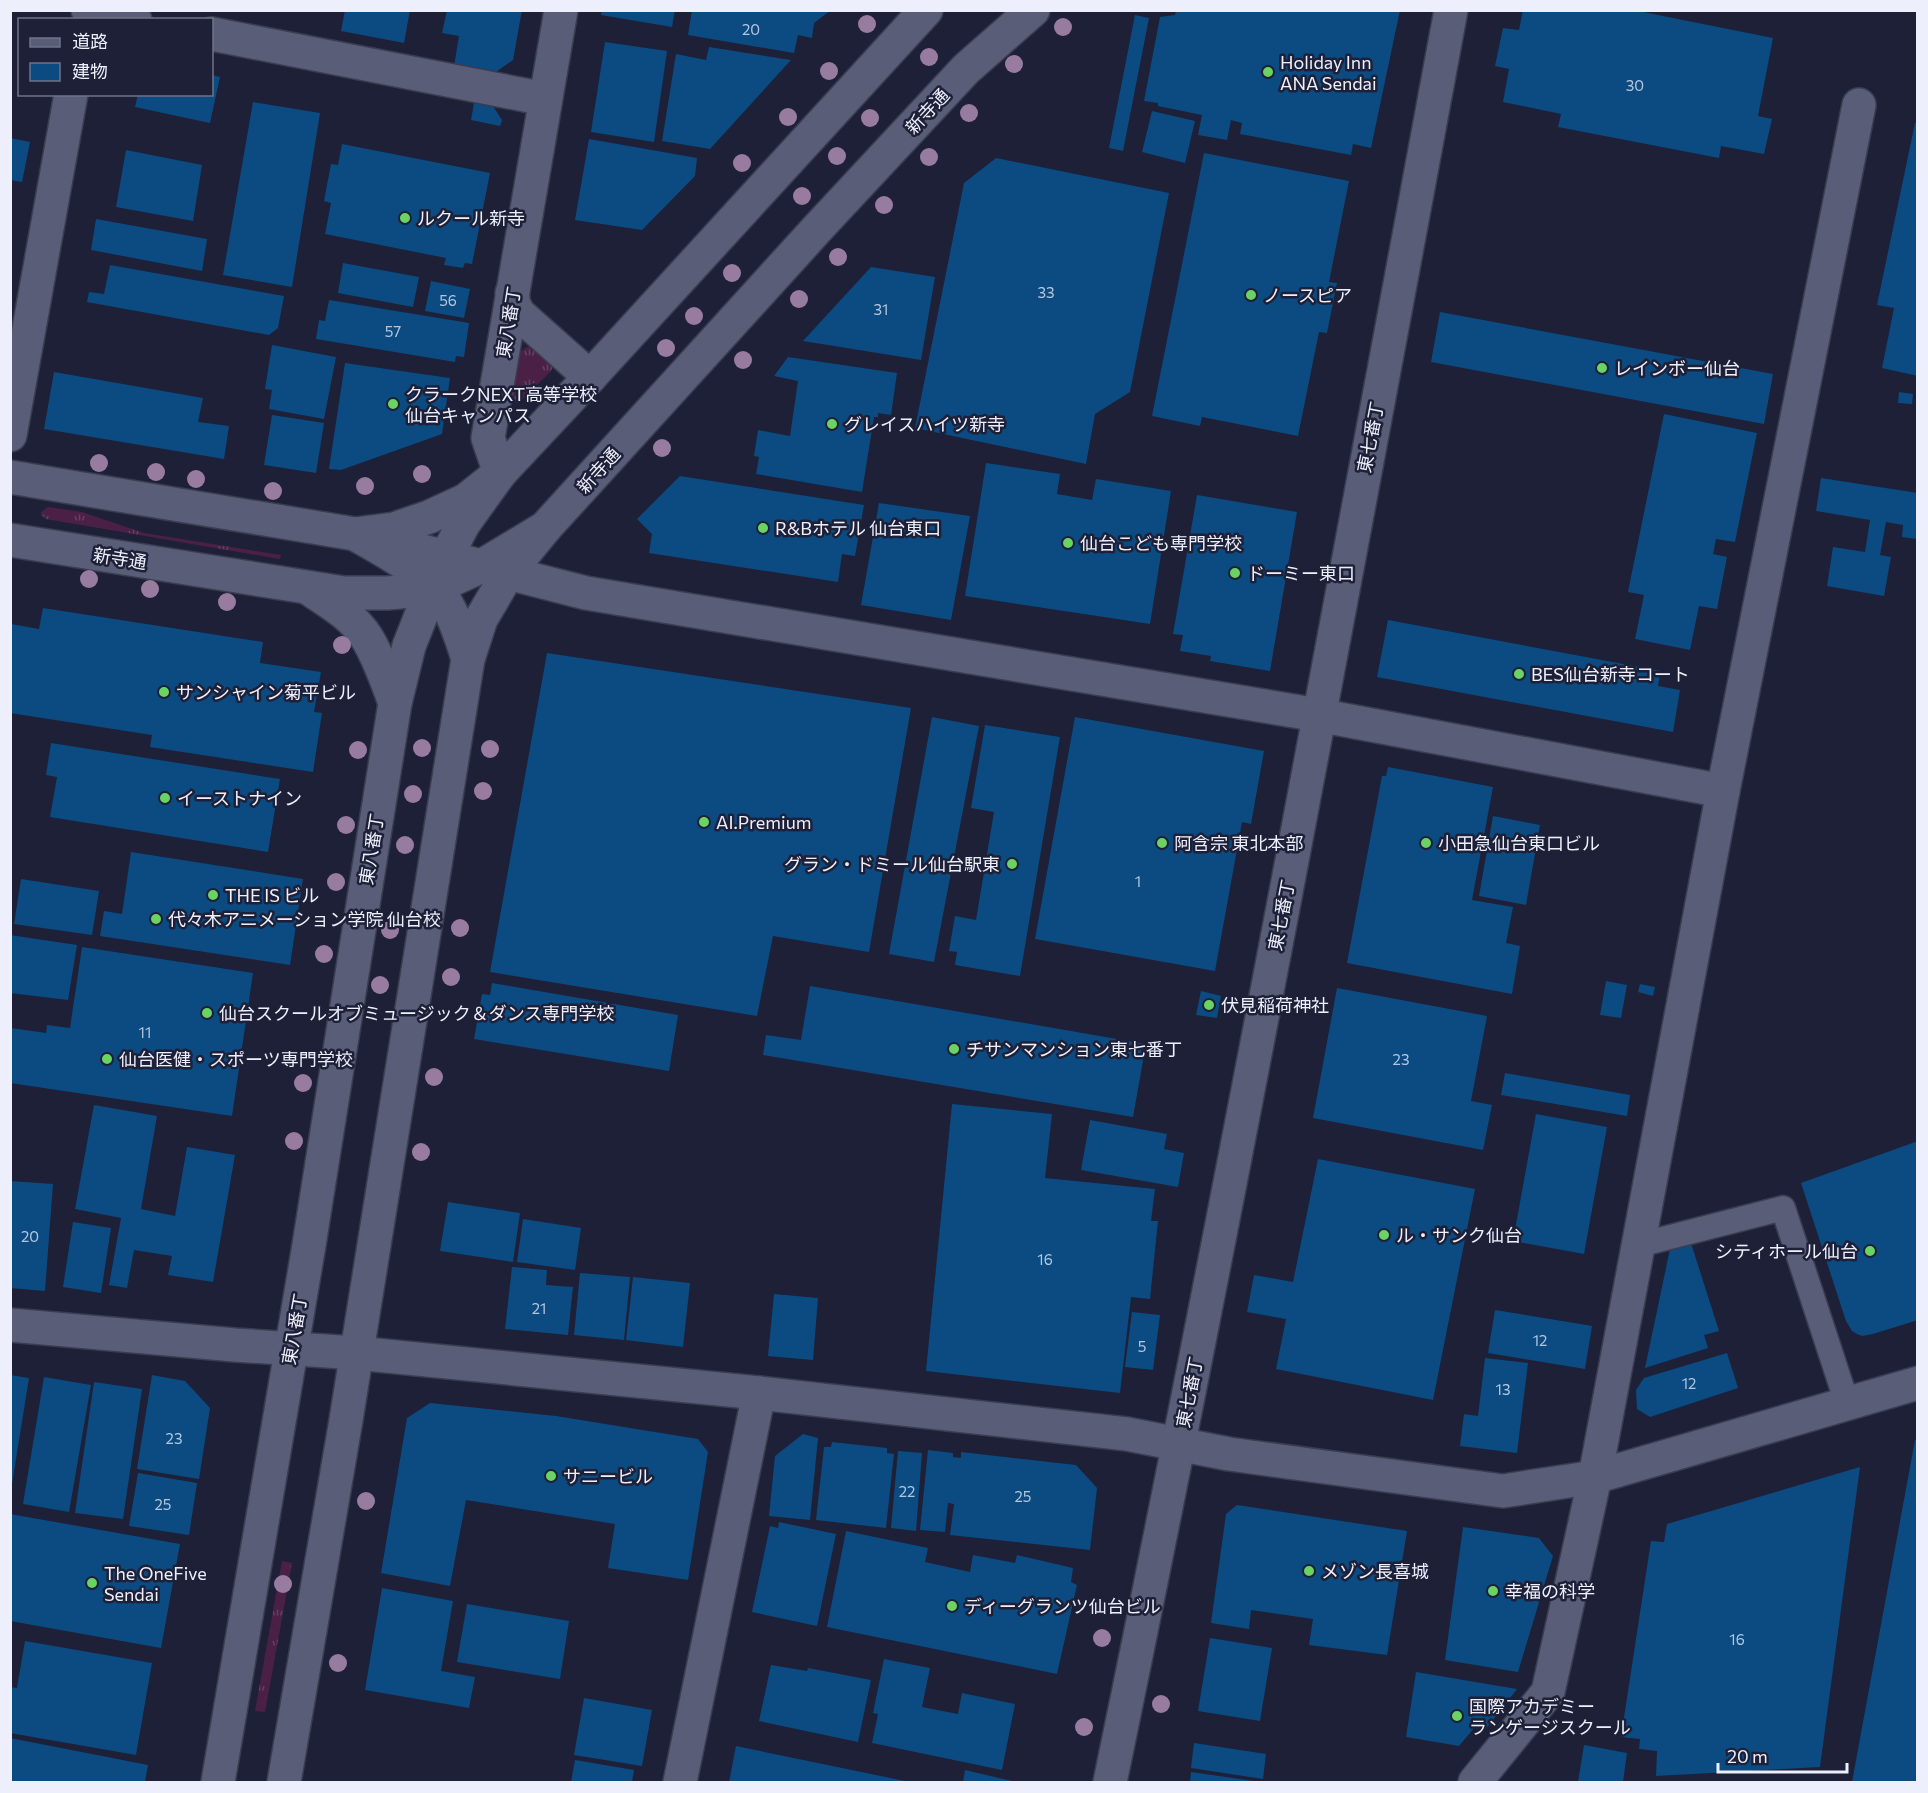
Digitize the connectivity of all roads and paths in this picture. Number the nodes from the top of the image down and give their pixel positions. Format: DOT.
graph roads {
  1 [pos="87,10"];
  2 [pos="561,10"];
  3 [pos="926,10"];
  4 [pos="1033,10"];
  5 [pos="1451,10"];
  6 [pos="125,18"];
  7 [pos="213,34"];
  8 [pos="71,96"];
  9 [pos="545,99"];
  10 [pos="1859,105"];
  11 [pos="512,293"];
  12 [pos="590,377"];
  13 [pos="10,435"];
  14 [pos="500,473"];
  15 [pos="10,477"];
  16 [pos="355,534"];
  17 [pos="10,540"];
  18 [pos="445,557"];
  19 [pos="495,569"];
  20 [pos="306,587"];
  21 [pos="432,589"];
  22 [pos="468,659"];
  23 [pos="395,703"];
  24 [pos="1318,715"];
  25 [pos="1723,791"];
  26 [pos="1639,1245"];
  27 [pos="10,1325"];
  28 [pos="291,1349"];
  29 [pos="356,1353"];
  30 [pos="1917,1383"];
  31 [pos="759,1393"];
  32 [pos="1847,1403"];
  33 [pos="1179,1444"];
  34 [pos="1595,1477"];
  35 [pos="218,1782"];
  36 [pos="284,1782"];
  37 [pos="680,1782"];
  38 [pos="1110,1782"];
  39 [pos="1475,1782"];
  1 -- 6 [label="street"];
  2 -- 9 [label="street, 東八番丁"];
  3 -- 12 [label="street"];
  4 -- 19 [label="street, 新寺通"];
  5 -- 24 [label="street, 東七番丁"];
  7 -- 9 [label="street"];
  8 -- 13 [label="street"];
  9 -- 11 [label="street, 東八番丁"];
  10 -- 25 [label="street"];
  11 -- 12 [label="street"];
  11 -- 14 [label="street, 東八番丁"];
  12 -- 14 [label="street"];
  14 -- 16 [label="street"];
  14 -- 18 [label="street, 東八番丁"];
  15 -- 16 [label="street"];
  16 -- 18 [label="street"];
  16 -- 21 [label="street"];
  17 -- 20 [label="street, 新寺通"];
  18 -- 19 [label="street"];
  18 -- 21 [label="street, 東八番丁"];
  19 -- 21 [label="street, 新寺通"];
  19 -- 22 [label="street"];
  19 -- 24 [label="street"];
  20 -- 21 [label="street, 新寺通"];
  20 -- 23 [label="street"];
  21 -- 22 [label="street"];
  21 -- 23 [label="street, 東八番丁"];
  22 -- 29 [label="street"];
  23 -- 28 [label="street, 東八番丁"];
  24 -- 25 [label="street"];
  24 -- 33 [label="street, 東七番丁"];
  25 -- 26 [label="street"];
  26 -- 32 [label="lane"];
  26 -- 34 [label="street"];
  27 -- 28 [label="street"];
  28 -- 29 [label="street"];
  28 -- 35 [label="street, 東八番丁"];
  29 -- 31 [label="street"];
  29 -- 36 [label="street"];
  30 -- 32 [label="street"];
  31 -- 33 [label="street"];
  31 -- 37 [label="street"];
  32 -- 34 [label="street"];
  33 -- 34 [label="street"];
  33 -- 38 [label="street, 東七番丁"];
  34 -- 39 [label="street"];
}
